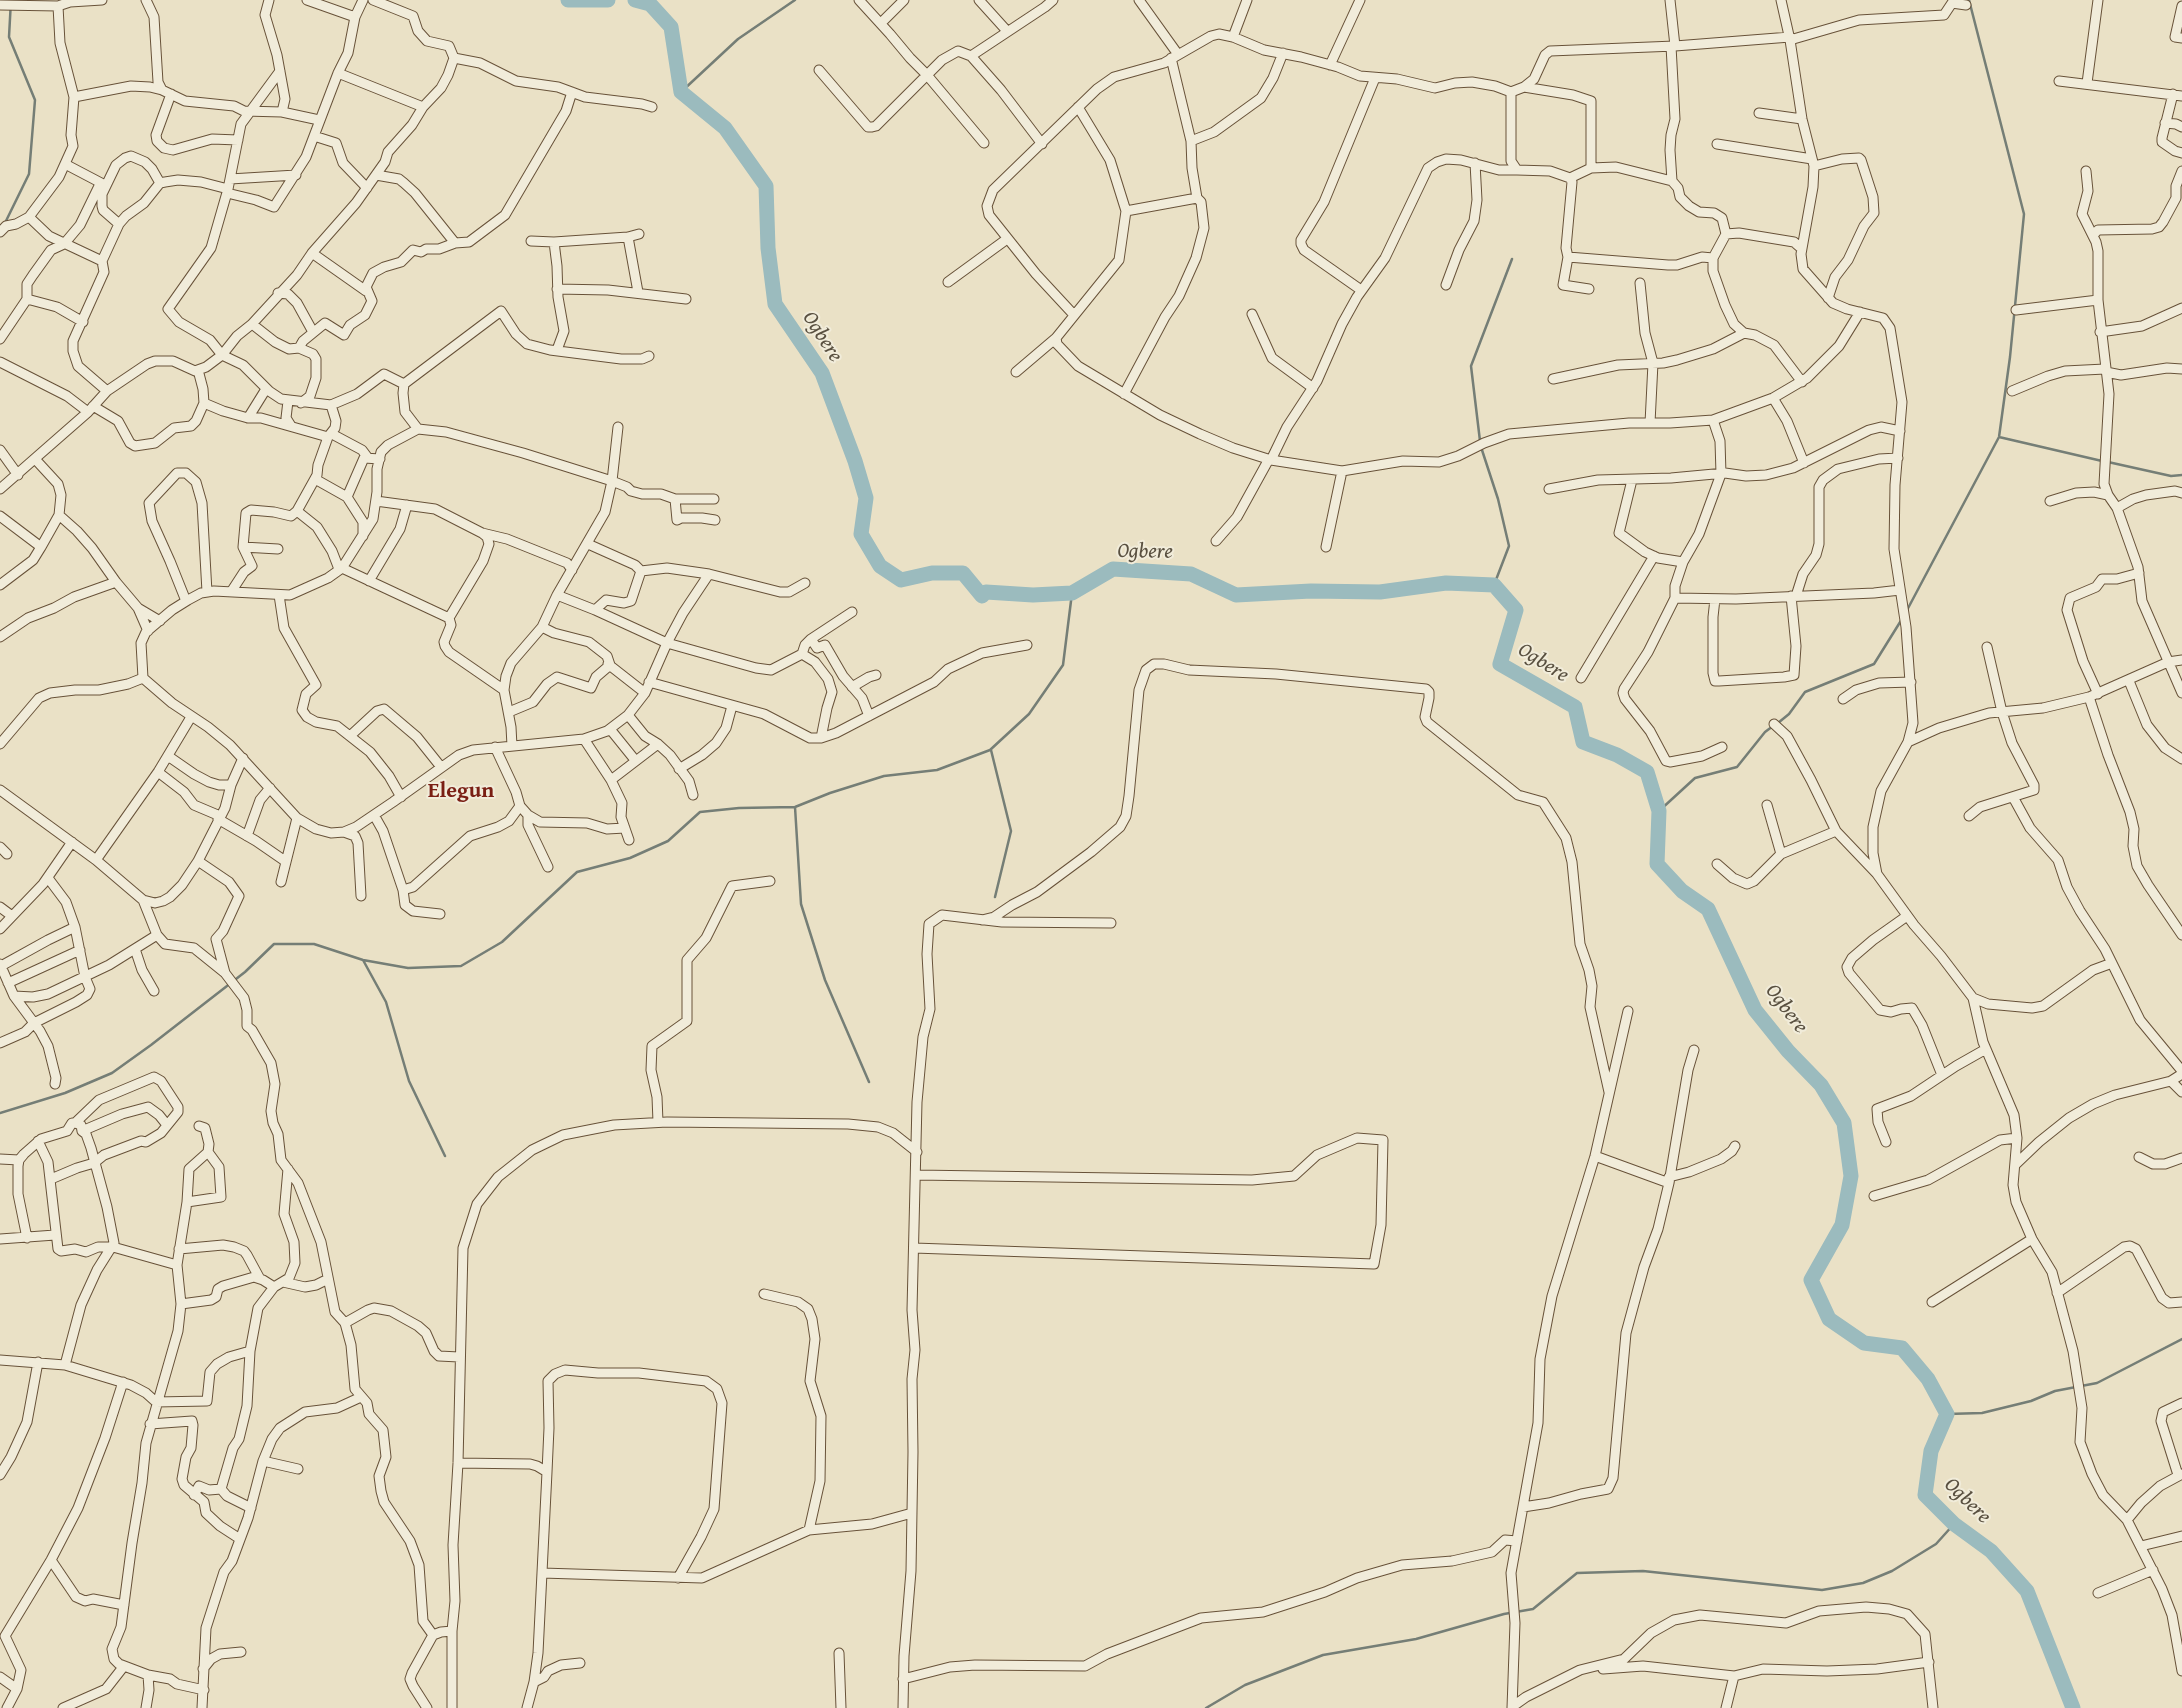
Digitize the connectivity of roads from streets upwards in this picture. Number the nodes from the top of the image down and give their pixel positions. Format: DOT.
graph roads {
  1 [pos="102,0"];
  2 [pos="146,0"];
  3 [pos="269,0"];
  4 [pos="307,0"];
  5 [pos="364,0"];
  6 [pos="373,0"];
  7 [pos="859,0"];
  8 [pos="904,0"];
  9 [pos="979,0"];
  10 [pos="1053,0"];
  11 [pos="1139,0"];
  12 [pos="1247,0"];
  13 [pos="1360,0"];
  14 [pos="1670,0"];
  15 [pos="1781,0"];
  16 [pos="2098,0"];
  17 [pos="0,5"];
  18 [pos="1966,5"];
  19 [pos="58,6"];
  20 [pos="2182,6"];
  21 [pos="355,17"];
  22 [pos="881,24"];
  23 [pos="1007,31"];
  24 [pos="1233,37"];
  25 [pos="1790,38"];
  26 [pos="2182,38"];
  27 [pos="1673,46"];
  28 [pos="1283,52"];
  29 [pos="971,56"];
  30 [pos="1174,56"];
  31 [pos="454,58"];
  32 [pos="1330,64"];
  33 [pos="820,70"];
  34 [pos="280,71"];
  35 [pos="338,72"];
  36 [pos="927,75"];
  37 [pos="1374,78"];
  38 [pos="2059,80"];
  39 [pos="2087,84"];
  40 [pos="1524,87"];
  41 [pos="167,92"];
  42 [pos="572,92"];
  43 [pos="1510,92"];
  44 [pos="2178,95"];
  45 [pos="74,97"];
  46 [pos="423,107"];
  47 [pos="652,107"];
  48 [pos="1078,107"];
  49 [pos="249,112"];
  50 [pos="282,112"];
  51 [pos="1759,114"];
  52 [pos="1802,118"];
  53 [pos="319,120"];
  54 [pos="2165,123"];
  55 [pos="2182,127"];
  56 [pos="314,136"];
  57 [pos="238,140"];
  58 [pos="1191,141"];
  59 [pos="984,143"];
  60 [pos="1042,144"];
  61 [pos="1718,144"];
  62 [pos="2182,153"];
  63 [pos="1813,162"];
  64 [pos="1475,163"];
  65 [pos="65,164"];
  66 [pos="1590,168"];
  67 [pos="1517,170"];
  68 [pos="2086,170"];
  69 [pos="2182,171"];
  70 [pos="296,175"];
  71 [pos="376,175"];
  72 [pos="1570,178"];
  73 [pos="230,179"];
  74 [pos="1672,181"];
  75 [pos="160,183"];
  76 [pos="104,185"];
  77 [pos="367,188"];
  78 [pos="227,191"];
  79 [pos="1197,198"];
  80 [pos="2179,200"];
  81 [pos="1126,211"];
  82 [pos="29,217"];
  83 [pos="119,224"];
  84 [pos="0,232"];
  85 [pos="639,234"];
  86 [pos="1726,234"];
  87 [pos="2093,235"];
  88 [pos="628,237"];
  89 [pos="1007,239"];
  90 [pos="531,241"];
  91 [pos="554,242"];
  92 [pos="455,243"];
  93 [pos="64,244"];
  94 [pos="1801,248"];
  95 [pos="312,254"];
  96 [pos="1568,257"];
  97 [pos="1713,258"];
  98 [pos="102,261"];
  99 [pos="948,282"];
  100 [pos="1640,282"];
  101 [pos="1446,285"];
  102 [pos="558,289"];
  103 [pos="1589,289"];
  104 [pos="1362,290"];
  105 [pos="366,291"];
  106 [pos="638,292"];
  107 [pos="278,293"];
  108 [pos="1828,298"];
  109 [pos="27,299"];
  110 [pos="686,299"];
  111 [pos="2098,300"];
  112 [pos="2182,308"];
  113 [pos="2016,310"];
  114 [pos="1860,312"];
  115 [pos="1252,314"];
  116 [pos="1074,315"];
  117 [pos="84,322"];
  118 [pos="252,324"];
  119 [pos="313,332"];
  120 [pos="2100,332"];
  121 [pos="1744,333"];
  122 [pos="1056,338"];
  123 [pos="0,339"];
  124 [pos="299,348"];
  125 [pos="557,350"];
  126 [pos="222,356"];
  127 [pos="650,356"];
  128 [pos="0,362"];
  129 [pos="1653,363"];
  130 [pos="2182,369"];
  131 [pos="198,370"];
  132 [pos="2106,370"];
  133 [pos="1016,372"];
  134 [pos="1553,379"];
  135 [pos="1802,382"];
  136 [pos="404,384"];
  137 [pos="1313,388"];
  138 [pos="266,389"];
  139 [pos="107,391"];
  140 [pos="2012,391"];
  141 [pos="1124,394"];
  142 [pos="1773,398"];
  143 [pos="288,401"];
  144 [pos="204,403"];
  145 [pos="301,403"];
  146 [pos="331,405"];
  147 [pos="90,409"];
  148 [pos="248,418"];
  149 [pos="1713,420"];
  150 [pos="1650,423"];
  151 [pos="291,426"];
  152 [pos="618,427"];
  153 [pos="418,429"];
  154 [pos="1900,431"];
  155 [pos="330,435"];
  156 [pos="0,450"];
  157 [pos="368,458"];
  158 [pos="1898,458"];
  159 [pos="35,459"];
  160 [pos="380,459"];
  161 [pos="1270,459"];
  162 [pos="1804,462"];
  163 [pos="1342,471"];
  164 [pos="1721,474"];
  165 [pos="18,475"];
  166 [pos="315,479"];
  167 [pos="1632,480"];
  168 [pos="612,481"];
  169 [pos="0,489"];
  170 [pos="1549,489"];
  171 [pos="2182,493"];
  172 [pos="2108,495"];
  173 [pos="347,497"];
  174 [pos="675,499"];
  175 [pos="714,499"];
  176 [pos="376,500"];
  177 [pos="2050,500"];
  178 [pos="407,505"];
  179 [pos="2117,508"];
  180 [pos="297,511"];
  181 [pos="59,515"];
  182 [pos="0,516"];
  183 [pos="715,520"];
  184 [pos="482,533"];
  185 [pos="363,536"];
  186 [pos="1216,541"];
  187 [pos="588,544"];
  188 [pos="1326,546"];
  189 [pos="41,547"];
  190 [pos="243,547"];
  191 [pos="278,549"];
  192 [pos="1654,556"];
  193 [pos="1683,562"];
  194 [pos="570,566"];
  195 [pos="340,568"];
  196 [pos="641,571"];
  197 [pos="2139,573"];
  198 [pos="709,574"];
  199 [pos="369,581"];
  200 [pos="116,582"];
  201 [pos="805,583"];
  202 [pos="0,585"];
  203 [pos="1900,590"];
  204 [pos="207,592"];
  205 [pos="231,592"];
  206 [pos="279,595"];
  207 [pos="557,595"];
  208 [pos="1794,596"];
  209 [pos="1675,598"];
  210 [pos="1715,599"];
  211 [pos="186,601"];
  212 [pos="138,608"];
  213 [pos="595,610"];
  214 [pos="852,612"];
  215 [pos="449,618"];
  216 [pos="160,621"];
  217 [pos="542,627"];
  218 [pos="148,631"];
  219 [pos="0,637"];
  220 [pos="812,639"];
  221 [pos="666,643"];
  222 [pos="1027,645"];
  223 [pos="1987,647"];
  224 [pos="802,654"];
  225 [pos="2182,660"];
  226 [pos="2168,662"];
  227 [pos="608,664"];
  228 [pos="876,675"];
  229 [pos="143,678"];
  230 [pos="1581,678"];
  231 [pos="2129,681"];
  232 [pos="649,682"];
  233 [pos="1911,682"];
  234 [pos="852,687"];
  235 [pos="504,690"];
  236 [pos="646,693"];
  237 [pos="2182,693"];
  238 [pos="2094,695"];
  239 [pos="1843,699"];
  240 [pos="732,706"];
  241 [pos="509,712"];
  242 [pos="2002,712"];
  243 [pos="628,715"];
  244 [pos="869,716"];
  245 [pos="191,717"];
  246 [pos="1774,724"];
  247 [pos="610,729"];
  248 [pos="350,736"];
  249 [pos="821,738"];
  250 [pos="584,739"];
  251 [pos="1908,742"];
  252 [pos="0,744"];
  253 [pos="658,744"];
  254 [pos="512,746"];
  255 [pos="1722,747"];
  256 [pos="495,748"];
  257 [pos="168,756"];
  258 [pos="243,758"];
  259 [pos="2182,759"];
  260 [pos="635,760"];
  261 [pos="441,767"];
  262 [pos="679,769"];
  263 [pos="158,772"];
  264 [pos="611,780"];
  265 [pos="231,785"];
  266 [pos="270,788"];
  267 [pos="3,791"];
  268 [pos="693,795"];
  269 [pos="401,797"];
  270 [pos="2013,797"];
  271 [pos="0,802"];
  272 [pos="1767,805"];
  273 [pos="520,806"];
  274 [pos="374,815"];
  275 [pos="528,815"];
  276 [pos="1969,816"];
  277 [pos="219,818"];
  278 [pos="297,818"];
  279 [pos="625,828"];
  280 [pos="1836,831"];
  281 [pos="344,832"];
  282 [pos="247,836"];
  283 [pos="629,840"];
  284 [pos="72,842"];
  285 [pos="0,847"];
  286 [pos="7,854"];
  287 [pos="1781,854"];
  288 [pos="96,860"];
  289 [pos="198,861"];
  290 [pos="285,861"];
  291 [pos="1717,864"];
  292 [pos="548,867"];
  293 [pos="1877,874"];
  294 [pos="48,878"];
  295 [pos="770,881"];
  296 [pos="281,882"];
  297 [pos="403,890"];
  298 [pos="361,896"];
  299 [pos="143,900"];
  300 [pos="0,907"];
  301 [pos="440,914"];
  302 [pos="12,916"];
  303 [pos="1907,916"];
  304 [pos="982,920"];
  305 [pos="1111,923"];
  306 [pos="75,927"];
  307 [pos="0,929"];
  308 [pos="158,935"];
  309 [pos="2182,935"];
  310 [pos="135,949"];
  311 [pos="80,950"];
  312 [pos="2112,963"];
  313 [pos="0,965"];
  314 [pos="225,973"];
  315 [pos="85,977"];
  316 [pos="8,983"];
  317 [pos="154,991"];
  318 [pos="14,996"];
  319 [pos="1973,998"];
  320 [pos="1628,1011"];
  321 [pos="34,1023"];
  322 [pos="0,1043"];
  323 [pos="1986,1049"];
  324 [pos="1694,1050"];
  325 [pos="2182,1073"];
  326 [pos="1942,1075"];
  327 [pos="2171,1081"];
  328 [pos="55,1084"];
  329 [pos="1609,1092"];
  330 [pos="2182,1092"];
  331 [pos="658,1122"];
  332 [pos="76,1123"];
  333 [pos="167,1125"];
  334 [pos="199,1126"];
  335 [pos="82,1131"];
  336 [pos="2017,1138"];
  337 [pos="38,1141"];
  338 [pos="1886,1142"];
  339 [pos="1735,1146"];
  340 [pos="208,1152"];
  341 [pos="917,1152"];
  342 [pos="1594,1156"];
  343 [pos="2139,1157"];
  344 [pos="2182,1158"];
  345 [pos="0,1160"];
  346 [pos="19,1160"];
  347 [pos="94,1162"];
  348 [pos="2016,1164"];
  349 [pos="288,1169"];
  350 [pos="916,1175"];
  351 [pos="51,1179"];
  352 [pos="1669,1180"];
  353 [pos="1874,1196"];
  354 [pos="187,1202"];
  355 [pos="55,1235"];
  356 [pos="27,1238"];
  357 [pos="0,1239"];
  358 [pos="2032,1239"];
  359 [pos="113,1247"];
  360 [pos="914,1248"];
  361 [pos="179,1249"];
  362 [pos="178,1265"];
  363 [pos="260,1279"];
  364 [pos="328,1279"];
  365 [pos="278,1285"];
  366 [pos="2057,1293"];
  367 [pos="764,1294"];
  368 [pos="1932,1302"];
  369 [pos="2182,1302"];
  370 [pos="181,1304"];
  371 [pos="345,1323"];
  372 [pos="250,1351"];
  373 [pos="459,1357"];
  374 [pos="0,1360"];
  375 [pos="38,1362"];
  376 [pos="65,1365"];
  377 [pos="123,1382"];
  378 [pos="360,1397"];
  379 [pos="156,1402"];
  380 [pos="2182,1403"];
  381 [pos="150,1424"];
  382 [pos="263,1461"];
  383 [pos="458,1463"];
  384 [pos="298,1469"];
  385 [pos="547,1472"];
  386 [pos="2180,1474"];
  387 [pos="0,1475"];
  388 [pos="221,1489"];
  389 [pos="194,1495"];
  390 [pos="1523,1507"];
  391 [pos="251,1508"];
  392 [pos="912,1512"];
  393 [pos="2127,1520"];
  394 [pos="809,1530"];
  395 [pos="2182,1536"];
  396 [pos="240,1539"];
  397 [pos="1517,1541"];
  398 [pos="2141,1546"];
  399 [pos="51,1560"];
  400 [pos="2153,1570"];
  401 [pos="542,1573"];
  402 [pos="678,1578"];
  403 [pos="2098,1593"];
  404 [pos="124,1605"];
  405 [pos="452,1631"];
  406 [pos="433,1635"];
  407 [pos="241,1652"];
  408 [pos="839,1653"];
  409 [pos="1929,1662"];
  410 [pos="580,1663"];
  411 [pos="124,1666"];
  412 [pos="203,1669"];
  413 [pos="1580,1670"];
  414 [pos="2182,1671"];
  415 [pos="148,1675"];
  416 [pos="1734,1676"];
  417 [pos="0,1678"];
  418 [pos="903,1679"];
  419 [pos="534,1682"];
  420 [pos="17,1689"];
  421 [pos="204,1690"];
  422 [pos="7,1708"];
  423 [pos="63,1708"];
  424 [pos="146,1708"];
  425 [pos="202,1708"];
  426 [pos="427,1708"];
  427 [pos="452,1708"];
  428 [pos="527,1708"];
  429 [pos="841,1708"];
  430 [pos="903,1708"];
  431 [pos="1512,1708"];
  432 [pos="1726,1708"];
  433 [pos="1933,1708"];
  1 -- 19 [label="street"];
  2 -- 41 [label="street"];
  3 -- 34 [label="street"];
  4 -- 21 [label="street"];
  5 -- 21 [label="street"];
  6 -- 31 [label="street"];
  7 -- 22 [label="street"];
  8 -- 22 [label="street"];
  9 -- 23 [label="street"];
  10 -- 23 [label="street"];
  11 -- 30 [label="street"];
  12 -- 24 [label="street"];
  13 -- 32 [label="street"];
  14 -- 27 [label="street"];
  15 -- 25 [label="street"];
  16 -- 39 [label="street"];
  17 -- 19 [label="street"];
  18 -- 25 [label="street"];
  19 -- 45 [label="street"];
  20 -- 26 [label="street"];
  21 -- 35 [label="street"];
  22 -- 36 [label="street"];
  23 -- 29 [label="street"];
  24 -- 28 [label="street"];
  24 -- 30 [label="street"];
  25 -- 27 [label="street"];
  25 -- 52 [label="street"];
  27 -- 40 [label="street"];
  27 -- 74 [label="street"];
  28 -- 32 [label="street"];
  28 -- 58 [label="street"];
  29 -- 36 [label="street"];
  29 -- 60 [label="street"];
  30 -- 48 [label="street"];
  30 -- 58 [label="street"];
  31 -- 42 [label="street"];
  31 -- 46 [label="street"];
  32 -- 37 [label="street"];
  33 -- 36 [label="street"];
  34 -- 49 [label="street"];
  34 -- 50 [label="street"];
  35 -- 46 [label="street"];
  35 -- 53 [label="street"];
  36 -- 59 [label="street"];
  37 -- 43 [label="street"];
  37 -- 104 [label="street"];
  38 -- 39 [label="street"];
  39 -- 44 [label="street"];
  40 -- 43 [label="street"];
  40 -- 66 [label="street"];
  41 -- 45 [label="street"];
  41 -- 49 [label="street"];
  41 -- 57 [label="street"];
  42 -- 47 [label="street"];
  42 -- 92 [label="street"];
  43 -- 67 [label="street"];
  44 -- 54 [label="street"];
  45 -- 65 [label="street"];
  46 -- 71 [label="street"];
  48 -- 60 [label="street"];
  48 -- 81 [label="street"];
  49 -- 50 [label="street"];
  49 -- 57 [label="street"];
  50 -- 53 [label="street"];
  51 -- 52 [label="street"];
  52 -- 63 [label="street"];
  53 -- 56 [label="street"];
  54 -- 55 [label="street"];
  54 -- 62 [label="street"];
  56 -- 70 [label="street"];
  56 -- 77 [label="street"];
  57 -- 73 [label="street"];
  58 -- 79 [label="street"];
  60 -- 89 [label="street"];
  61 -- 63 [label="street"];
  63 -- 94 [label="street"];
  63 -- 108 [label="street"];
  64 -- 67 [label="street"];
  64 -- 101 [label="street"];
  64 -- 104 [label="street"];
  65 -- 76 [label="street"];
  65 -- 82 [label="street"];
  66 -- 72 [label="street"];
  66 -- 74 [label="street"];
  67 -- 72 [label="street"];
  68 -- 87 [label="street"];
  69 -- 80 [label="street"];
  70 -- 73 [label="street"];
  70 -- 78 [label="street"];
  71 -- 77 [label="street"];
  71 -- 92 [label="street"];
  72 -- 96 [label="street"];
  73 -- 78 [label="street"];
  74 -- 86 [label="street"];
  75 -- 76 [label="street"];
  75 -- 78 [label="street"];
  75 -- 83 [label="street"];
  76 -- 83 [label="street"];
  76 -- 93 [label="street"];
  77 -- 95 [label="street"];
  78 -- 126 [label="street"];
  79 -- 81 [label="street"];
  79 -- 141 [label="street"];
  80 -- 87 [label="street"];
  81 -- 116 [label="street"];
  82 -- 84 [label="street"];
  82 -- 93 [label="street"];
  83 -- 98 [label="street"];
  85 -- 88 [label="street"];
  86 -- 94 [label="street"];
  86 -- 97 [label="street"];
  87 -- 111 [label="street"];
  88 -- 91 [label="street"];
  88 -- 106 [label="street"];
  89 -- 99 [label="street"];
  89 -- 116 [label="street"];
  90 -- 91 [label="street"];
  91 -- 102 [label="street"];
  92 -- 105 [label="street"];
  93 -- 98 [label="street"];
  93 -- 109 [label="street"];
  94 -- 108 [label="street"];
  95 -- 105 [label="street"];
  95 -- 107 [label="street"];
  96 -- 97 [label="street"];
  96 -- 103 [label="street"];
  97 -- 121 [label="street"];
  98 -- 117 [label="street"];
  100 -- 129 [label="street"];
  102 -- 106 [label="street"];
  102 -- 125 [label="street"];
  104 -- 137 [label="street"];
  105 -- 119 [label="street"];
  106 -- 110 [label="street"];
  107 -- 118 [label="street"];
  107 -- 119 [label="street"];
  108 -- 114 [label="street"];
  109 -- 117 [label="street"];
  109 -- 123 [label="street"];
  111 -- 113 [label="street"];
  111 -- 120 [label="street"];
  112 -- 120 [label="street"];
  114 -- 135 [label="street"];
  114 -- 154 [label="street"];
  115 -- 137 [label="street"];
  116 -- 122 [label="street"];
  117 -- 139 [label="street"];
  118 -- 124 [label="street"];
  118 -- 126 [label="street"];
  119 -- 124 [label="street"];
  120 -- 132 [label="street"];
  121 -- 129 [label="street"];
  121 -- 135 [label="street"];
  122 -- 133 [label="street"];
  122 -- 141 [label="street"];
  124 -- 145 [label="street"];
  125 -- 127 [label="street"];
  125 -- 136 [label="street"];
  126 -- 131 [label="street"];
  126 -- 138 [label="street"];
  128 -- 147 [label="street"];
  129 -- 134 [label="street"];
  129 -- 150 [label="street"];
  130 -- 132 [label="street"];
  131 -- 139 [label="street"];
  131 -- 144 [label="street"];
  132 -- 140 [label="street"];
  132 -- 172 [label="street"];
  135 -- 142 [label="street"];
  136 -- 146 [label="street"];
  136 -- 153 [label="street"];
  137 -- 161 [label="street"];
  138 -- 143 [label="street"];
  138 -- 148 [label="street"];
  139 -- 147 [label="street"];
  141 -- 161 [label="street"];
  142 -- 149 [label="street"];
  142 -- 162 [label="street"];
  143 -- 145 [label="street"];
  143 -- 151 [label="street"];
  144 -- 147 [label="street"];
  144 -- 148 [label="street"];
  145 -- 146 [label="street"];
  146 -- 155 [label="street"];
  147 -- 159 [label="street"];
  148 -- 151 [label="street"];
  149 -- 150 [label="street"];
  149 -- 164 [label="street"];
  150 -- 163 [label="street"];
  151 -- 155 [label="street"];
  152 -- 168 [label="street"];
  153 -- 160 [label="street"];
  153 -- 168 [label="street"];
  154 -- 158 [label="street"];
  154 -- 162 [label="street"];
  155 -- 157 [label="street"];
  155 -- 166 [label="street"];
  156 -- 165 [label="street"];
  157 -- 160 [label="street"];
  157 -- 173 [label="street"];
  158 -- 203 [label="street"];
  158 -- 208 [label="street"];
  159 -- 165 [label="street"];
  159 -- 181 [label="street"];
  160 -- 176 [label="street"];
  161 -- 163 [label="street"];
  161 -- 186 [label="street"];
  162 -- 164 [label="street"];
  163 -- 188 [label="street"];
  164 -- 167 [label="street"];
  164 -- 193 [label="street"];
  165 -- 169 [label="street"];
  166 -- 173 [label="street"];
  166 -- 180 [label="street"];
  167 -- 170 [label="street"];
  167 -- 192 [label="street"];
  168 -- 174 [label="street"];
  168 -- 187 [label="street"];
  171 -- 179 [label="street"];
  172 -- 177 [label="street"];
  172 -- 179 [label="street"];
  173 -- 185 [label="street"];
  174 -- 175 [label="street"];
  174 -- 183 [label="street"];
  176 -- 178 [label="street"];
  176 -- 185 [label="street"];
  178 -- 184 [label="street"];
  178 -- 199 [label="street"];
  179 -- 197 [label="street"];
  180 -- 190 [label="street"];
  180 -- 195 [label="street"];
  181 -- 189 [label="street"];
  181 -- 200 [label="street"];
  182 -- 189 [label="street"];
  184 -- 194 [label="street"];
  184 -- 215 [label="street"];
  185 -- 195 [label="street"];
  187 -- 194 [label="street"];
  187 -- 196 [label="street"];
  189 -- 202 [label="street"];
  190 -- 191 [label="street"];
  190 -- 205 [label="street"];
  192 -- 193 [label="street"];
  192 -- 230 [label="street"];
  193 -- 209 [label="street"];
  194 -- 207 [label="street"];
  195 -- 199 [label="street"];
  195 -- 206 [label="street"];
  196 -- 198 [label="street"];
  196 -- 213 [label="street"];
  197 -- 226 [label="street"];
  197 -- 238 [label="street"];
  198 -- 201 [label="street"];
  198 -- 221 [label="street"];
  199 -- 215 [label="street"];
  200 -- 212 [label="street"];
  200 -- 219 [label="street"];
  203 -- 208 [label="street"];
  203 -- 233 [label="street"];
  204 -- 205 [label="street"];
  204 -- 211 [label="street"];
  204 -- 211 [label="street"];
  205 -- 206 [label="street"];
  206 -- 248 [label="street"];
  207 -- 213 [label="street"];
  207 -- 217 [label="street"];
  208 -- 210 [label="street"];
  208 -- 210 [label="street"];
  209 -- 210 [label="street"];
  209 -- 255 [label="street"];
  211 -- 216 [label="street"];
  212 -- 216 [label="street"];
  212 -- 218 [label="street"];
  213 -- 221 [label="street"];
  214 -- 220 [label="street"];
  215 -- 235 [label="street"];
  216 -- 218 [label="street"];
  217 -- 227 [label="street"];
  217 -- 235 [label="street"];
  218 -- 229 [label="street"];
  220 -- 224 [label="street"];
  220 -- 234 [label="street"];
  221 -- 224 [label="street"];
  221 -- 232 [label="street"];
  222 -- 244 [label="street"];
  223 -- 242 [label="street"];
  224 -- 249 [label="street"];
  225 -- 226 [label="street"];
  226 -- 231 [label="street"];
  226 -- 237 [label="street"];
  227 -- 236 [label="street"];
  227 -- 241 [label="street"];
  228 -- 234 [label="street"];
  229 -- 245 [label="street"];
  229 -- 252 [label="street"];
  231 -- 238 [label="street"];
  231 -- 259 [label="street"];
  232 -- 236 [label="street"];
  232 -- 240 [label="street"];
  233 -- 239 [label="street"];
  233 -- 251 [label="street"];
  234 -- 244 [label="street"];
  235 -- 241 [label="street"];
  236 -- 243 [label="street"];
  238 -- 242 [label="street"];
  238 -- 309 [label="street"];
  240 -- 249 [label="street"];
  240 -- 262 [label="street"];
  241 -- 254 [label="street"];
  242 -- 251 [label="street"];
  242 -- 270 [label="street"];
  243 -- 247 [label="street"];
  243 -- 253 [label="street"];
  244 -- 249 [label="street"];
  245 -- 257 [label="street"];
  245 -- 258 [label="street"];
  246 -- 280 [label="street"];
  247 -- 250 [label="street"];
  247 -- 260 [label="street"];
  248 -- 261 [label="street"];
  248 -- 269 [label="street"];
  250 -- 254 [label="street"];
  250 -- 264 [label="street"];
  251 -- 293 [label="street"];
  253 -- 260 [label="street"];
  253 -- 262 [label="street"];
  254 -- 256 [label="street"];
  256 -- 261 [label="street"];
  256 -- 273 [label="street"];
  257 -- 263 [label="street"];
  257 -- 265 [label="street"];
  258 -- 265 [label="street"];
  258 -- 266 [label="street"];
  260 -- 264 [label="street"];
  261 -- 269 [label="street"];
  262 -- 268 [label="street"];
  263 -- 277 [label="street"];
  263 -- 288 [label="street"];
  264 -- 279 [label="street"];
  265 -- 277 [label="street"];
  266 -- 278 [label="street"];
  266 -- 282 [label="street"];
  267 -- 271 [label="street"];
  267 -- 284 [label="street"];
  269 -- 274 [label="street"];
  270 -- 276 [label="street"];
  270 -- 312 [label="street"];
  272 -- 287 [label="street"];
  273 -- 275 [label="street"];
  273 -- 297 [label="street"];
  274 -- 281 [label="street"];
  274 -- 297 [label="street"];
  275 -- 279 [label="street"];
  275 -- 292 [label="street"];
  277 -- 282 [label="street"];
  277 -- 289 [label="street"];
  278 -- 281 [label="street"];
  278 -- 290 [label="street"];
  279 -- 283 [label="street"];
  280 -- 287 [label="street"];
  280 -- 293 [label="street"];
  281 -- 298 [label="street"];
  282 -- 290 [label="street"];
  284 -- 288 [label="street"];
  284 -- 294 [label="street"];
  285 -- 286 [label="street"];
  287 -- 291 [label="street"];
  288 -- 299 [label="street"];
  289 -- 299 [label="street"];
  289 -- 314 [label="street"];
  290 -- 296 [label="street"];
  293 -- 303 [label="street"];
  294 -- 302 [label="street"];
  294 -- 306 [label="street"];
  295 -- 331 [label="street"];
  297 -- 301 [label="street"];
  299 -- 308 [label="street"];
  300 -- 302 [label="street"];
  302 -- 307 [label="street"];
  303 -- 319 [label="street"];
  303 -- 326 [label="street"];
  304 -- 305 [label="street"];
  304 -- 329 [label="street"];
  304 -- 341 [label="street"];
  306 -- 311 [label="street"];
  306 -- 313 [label="street"];
  308 -- 310 [label="street"];
  308 -- 314 [label="street"];
  310 -- 315 [label="street"];
  310 -- 317 [label="street"];
  311 -- 315 [label="street"];
  311 -- 316 [label="street"];
  312 -- 319 [label="street"];
  312 -- 325 [label="street"];
  313 -- 316 [label="street"];
  314 -- 349 [label="street"];
  315 -- 318 [label="street"];
  315 -- 321 [label="street"];
  316 -- 318 [label="street"];
  318 -- 321 [label="street"];
  319 -- 323 [label="street"];
  320 -- 329 [label="street"];
  321 -- 322 [label="street"];
  321 -- 328 [label="street"];
  323 -- 326 [label="street"];
  323 -- 336 [label="street"];
  324 -- 352 [label="street"];
  325 -- 327 [label="street"];
  326 -- 338 [label="street"];
  327 -- 330 [label="street"];
  327 -- 348 [label="street"];
  329 -- 342 [label="street"];
  331 -- 341 [label="street"];
  331 -- 373 [label="street"];
  332 -- 333 [label="street"];
  332 -- 335 [label="street"];
  332 -- 337 [label="street"];
  333 -- 335 [label="street"];
  333 -- 347 [label="street"];
  334 -- 340 [label="street"];
  335 -- 347 [label="street"];
  336 -- 348 [label="street"];
  336 -- 353 [label="street"];
  337 -- 346 [label="street"];
  337 -- 351 [label="street"];
  339 -- 352 [label="street"];
  340 -- 354 [label="street"];
  340 -- 354 [label="street"];
  341 -- 350 [label="street"];
  342 -- 352 [label="street"];
  342 -- 390 [label="street"];
  343 -- 344 [label="street"];
  345 -- 346 [label="street"];
  346 -- 356 [label="street"];
  347 -- 351 [label="street"];
  347 -- 359 [label="street"];
  348 -- 358 [label="street"];
  349 -- 364 [label="street"];
  349 -- 365 [label="street"];
  350 -- 360 [label="street"];
  350 -- 360 [label="street"];
  351 -- 355 [label="street"];
  352 -- 390 [label="street"];
  354 -- 361 [label="street"];
  355 -- 356 [label="street"];
  355 -- 359 [label="street"];
  356 -- 357 [label="street"];
  358 -- 366 [label="street"];
  358 -- 368 [label="street"];
  359 -- 362 [label="street"];
  359 -- 376 [label="street"];
  360 -- 392 [label="street"];
  361 -- 362 [label="street"];
  361 -- 363 [label="street"];
  362 -- 370 [label="street"];
  363 -- 365 [label="street"];
  363 -- 370 [label="street"];
  364 -- 365 [label="street"];
  364 -- 371 [label="street"];
  365 -- 372 [label="street"];
  366 -- 369 [label="street"];
  366 -- 393 [label="street"];
  367 -- 394 [label="street"];
  370 -- 379 [label="street"];
  371 -- 373 [label="street"];
  371 -- 378 [label="street"];
  372 -- 379 [label="street"];
  372 -- 388 [label="street"];
  373 -- 383 [label="street"];
  374 -- 375 [label="street"];
  375 -- 376 [label="street"];
  375 -- 387 [label="street"];
  376 -- 377 [label="street"];
  377 -- 379 [label="street"];
  377 -- 399 [label="street"];
  378 -- 382 [label="street"];
  378 -- 406 [label="street"];
  379 -- 381 [label="street"];
  380 -- 386 [label="street"];
  381 -- 389 [label="street"];
  381 -- 404 [label="street"];
  382 -- 384 [label="street"];
  382 -- 391 [label="street"];
  383 -- 385 [label="street"];
  383 -- 405 [label="street"];
  385 -- 401 [label="street"];
  385 -- 402 [label="street"];
  386 -- 393 [label="street"];
  388 -- 389 [label="street"];
  388 -- 391 [label="street"];
  389 -- 396 [label="street"];
  390 -- 397 [label="street"];
  391 -- 396 [label="street"];
  392 -- 394 [label="street"];
  392 -- 418 [label="street"];
  393 -- 398 [label="street"];
  394 -- 402 [label="street"];
  395 -- 398 [label="street"];
  396 -- 412 [label="street"];
  397 -- 418 [label="street"];
  397 -- 431 [label="street"];
  398 -- 400 [label="street"];
  399 -- 404 [label="street"];
  399 -- 420 [label="street"];
  400 -- 403 [label="street"];
  400 -- 414 [label="street"];
  401 -- 402 [label="street"];
  401 -- 419 [label="street"];
  404 -- 411 [label="street"];
  405 -- 406 [label="street"];
  405 -- 427 [label="street"];
  406 -- 426 [label="street"];
  407 -- 412 [label="street"];
  408 -- 429 [label="street"];
  409 -- 413 [label="street"];
  409 -- 416 [label="street"];
  409 -- 433 [label="street"];
  410 -- 419 [label="street"];
  411 -- 415 [label="street"];
  411 -- 423 [label="street"];
  412 -- 421 [label="street"];
  413 -- 416 [label="street"];
  413 -- 431 [label="street"];
  415 -- 421 [label="street"];
  415 -- 424 [label="street"];
  416 -- 432 [label="street"];
  417 -- 420 [label="street"];
  418 -- 430 [label="street"];
  419 -- 428 [label="street"];
  420 -- 422 [label="street"];
  421 -- 425 [label="street"];
}
